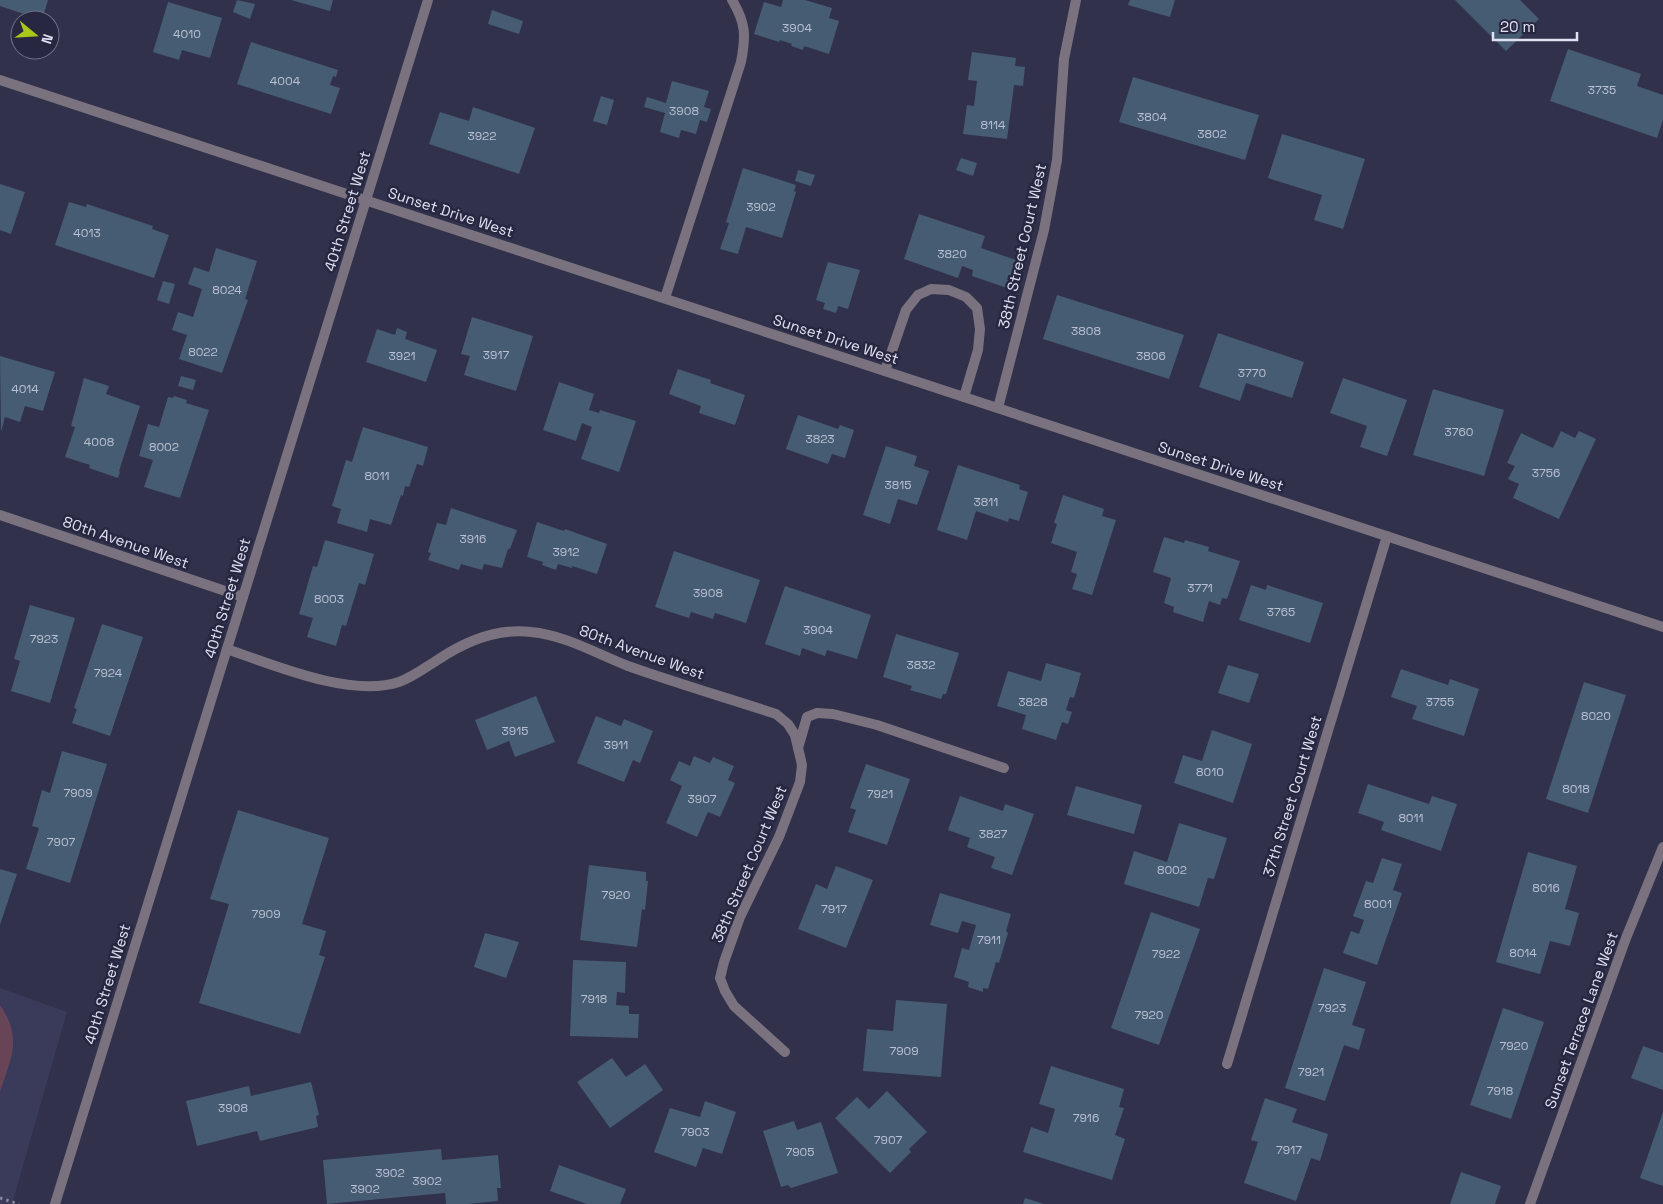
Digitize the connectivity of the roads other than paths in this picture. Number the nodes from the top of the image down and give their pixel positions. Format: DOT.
graph roads {
  1 [pos="428,0"];
  2 [pos="732,0"];
  3 [pos="1076,0"];
  4 [pos="0,80"];
  5 [pos="366,200"];
  6 [pos="665,298"];
  7 [pos="885,371"];
  8 [pos="964,397"];
  9 [pos="998,408"];
  10 [pos="0,515"];
  11 [pos="1387,536"];
  12 [pos="243,597"];
  13 [pos="1663,627"];
  14 [pos="226,650"];
  15 [pos="797,751"];
  16 [pos="1004,768"];
  17 [pos="1663,847"];
  18 [pos="785,1052"];
  19 [pos="1227,1064"];
  20 [pos="54,1204"];
  21 [pos="1530,1204"];
  1 -- 5 [label="street, 40th Street West"];
  2 -- 6 [label="street"];
  3 -- 9 [label="street, 38th Street Court West"];
  4 -- 5 [label="street, Sunset Drive West"];
  5 -- 6 [label="street, Sunset Drive West"];
  5 -- 12 [label="street, 40th Street West"];
  6 -- 7 [label="street, Sunset Drive West"];
  7 -- 8 [label="street, Sunset Drive West"];
  7 -- 8 [label="street"];
  8 -- 9 [label="street, Sunset Drive West"];
  9 -- 11 [label="street, Sunset Drive West"];
  10 -- 12 [label="street, 80th Avenue West"];
  11 -- 13 [label="street, Sunset Drive West"];
  11 -- 19 [label="street, 37th Street Court West"];
  12 -- 14 [label="street, 40th Street West"];
  14 -- 15 [label="street, 80th Avenue West"];
  14 -- 20 [label="street, 40th Street West"];
  15 -- 16 [label="street"];
  15 -- 18 [label="street, 38th Street Court West"];
  17 -- 21 [label="street, Sunset Terrace Lane West"];
}
